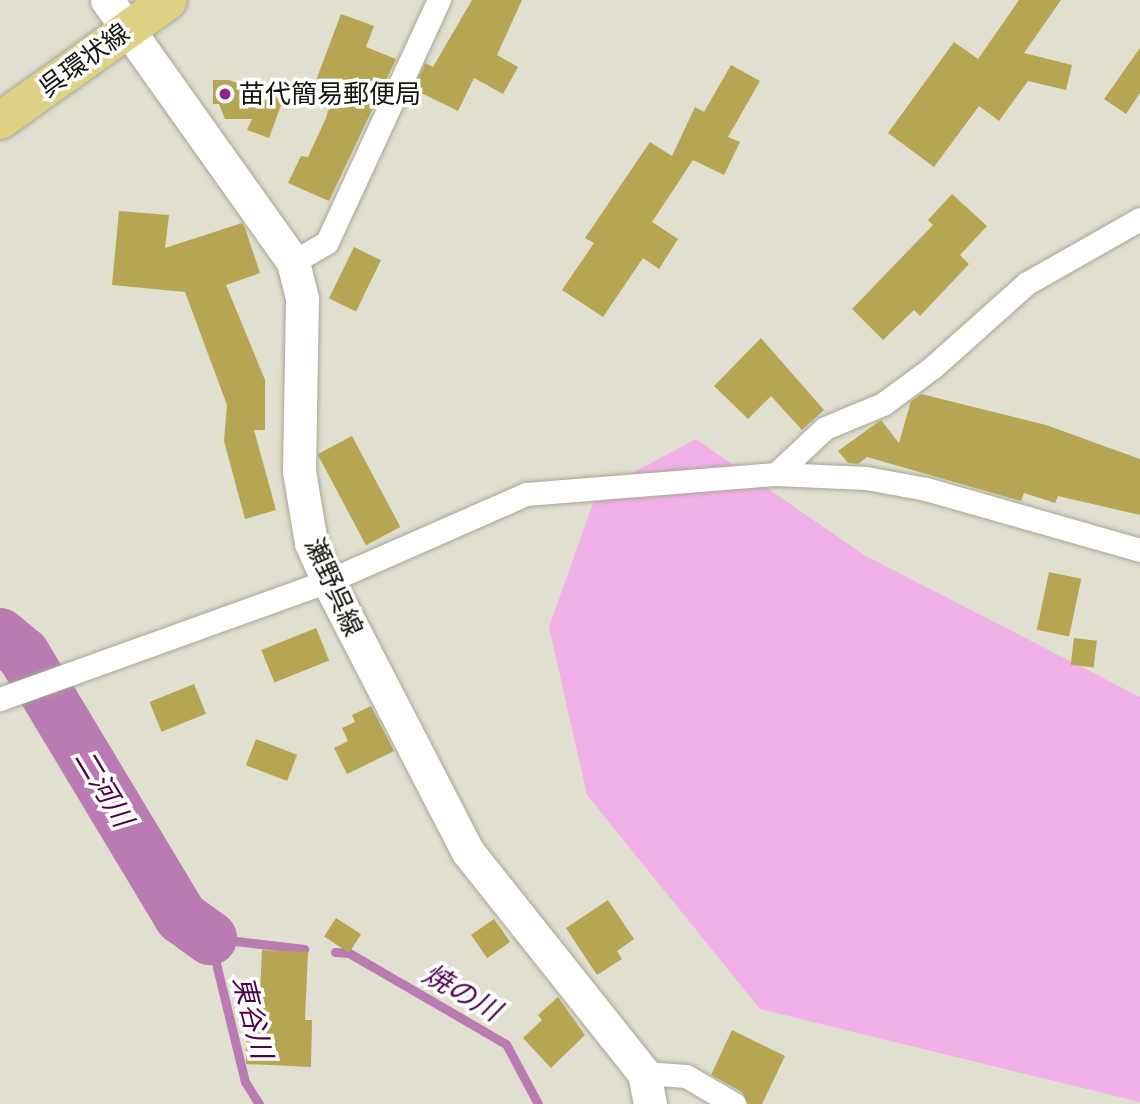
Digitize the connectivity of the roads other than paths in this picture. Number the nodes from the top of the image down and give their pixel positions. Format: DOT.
graph roads {
  1 [pos="167,0"];
  2 [pos="439,0"];
  3 [pos="117,14"];
  4 [pos="0,120"];
  5 [pos="1140,219"];
  6 [pos="293,262"];
  7 [pos="776,474"];
  8 [pos="1140,550"];
  9 [pos="328,582"];
  10 [pos="0,699"];
  11 [pos="647,1089"];
  12 [pos="734,1104"];
  1 -- 3 [label="main road, 呉環状線"];
  2 -- 6 [label="street"];
  3 -- 4 [label="main road, 呉環状線"];
  3 -- 6 [label="main road, 瀬野呉線"];
  5 -- 7 [label="street"];
  6 -- 9 [label="main road, 瀬野呉線"];
  7 -- 8 [label="street"];
  7 -- 9 [label="street"];
  9 -- 10 [label="street"];
  9 -- 11 [label="main road, 瀬野呉線"];
  11 -- 12 [label="street"];
}
